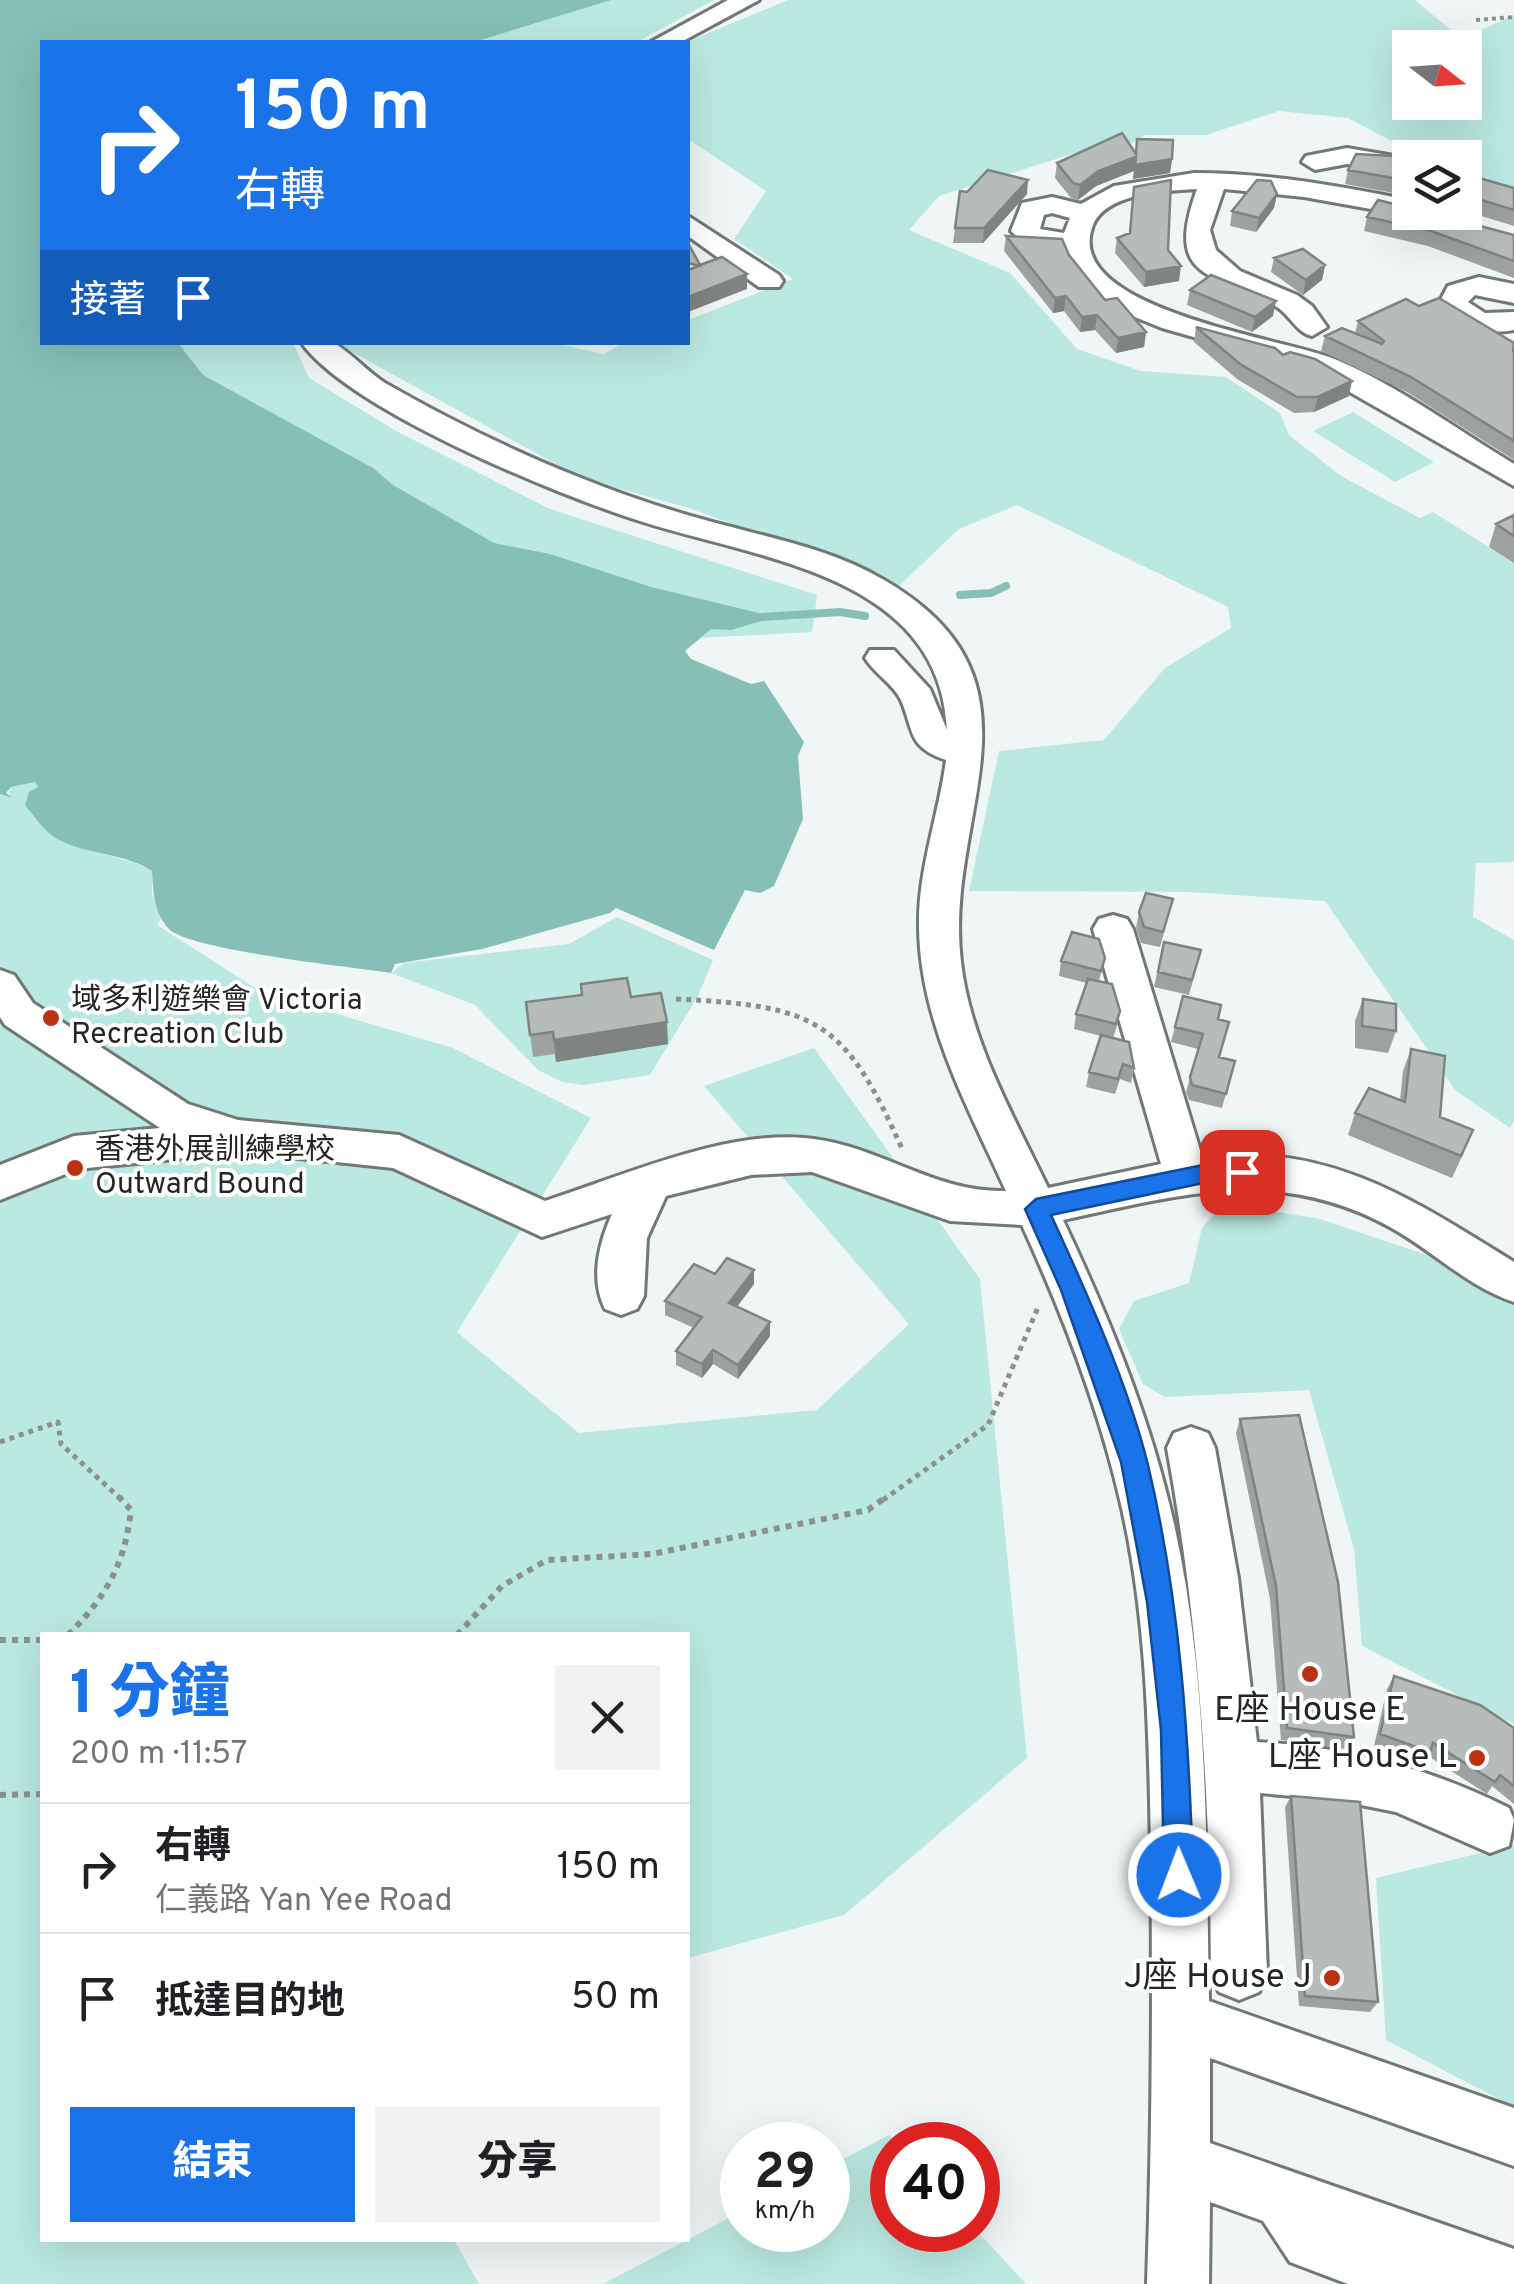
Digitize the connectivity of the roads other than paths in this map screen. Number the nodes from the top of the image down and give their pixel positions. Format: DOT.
graph roads {
  1 [pos="747,0"];
  2 [pos="668,40"];
  3 [pos="1385,162"];
  4 [pos="1314,176"];
  5 [pos="1212,184"];
  6 [pos="1392,202"];
  7 [pos="1086,214"];
  8 [pos="690,225"];
  9 [pos="1076,242"];
  10 [pos="769,281"];
  11 [pos="1514,294"];
  12 [pos="1312,327"];
  13 [pos="1510,327"];
  14 [pos="319,345"];
  15 [pos="1514,478"];
  16 [pos="882,658"];
  17 [pos="967,754"];
  18 [pos="1113,929"];
  19 [pos="0,985"];
  20 [pos="242,1136"];
  21 [pos="1186,1178"];
  22 [pos="0,1183"];
  23 [pos="649,1187"];
  24 [pos="1036,1209"];
  25 [pos="1514,1284"];
  26 [pos="621,1296"];
  27 [pos="1139,1489"];
  28 [pos="1234,1766"];
  29 [pos="1490,1827"];
  30 [pos="1239,1972"];
  31 [pos="1182,2020"];
  32 [pos="1514,2137"];
  33 [pos="1181,2162"];
  34 [pos="1284,2199"];
  35 [pos="1514,2280"];
  36 [pos="1178,2284"];
  37 [pos="1436,2284"];
  1 -- 2 [label="street"];
  3 -- 4 [label="street"];
  4 -- 5 [label="street"];
  4 -- 6 [label="street"];
  5 -- 7 [label="street"];
  5 -- 12 [label="street"];
  7 -- 9 [label="street"];
  7 -- 9 [label="street"];
  8 -- 10 [label="street"];
  9 -- 15 [label="street"];
  11 -- 13 [label="street"];
  14 -- 17 [label="street"];
  16 -- 17 [label="street"];
  17 -- 24 [label="street"];
  18 -- 21 [label="street"];
  19 -- 20 [label="street"];
  20 -- 22 [label="street"];
  20 -- 23 [label="street"];
  21 -- 24 [label="street"];
  21 -- 25 [label="street"];
  23 -- 24 [label="street"];
  23 -- 26 [label="street"];
  24 -- 27 [label="street"];
  27 -- 28 [label="street"];
  27 -- 31 [label="street"];
  28 -- 29 [label="street"];
  28 -- 30 [label="street"];
  31 -- 32 [label="street"];
  31 -- 33 [label="street"];
  33 -- 34 [label="street"];
  33 -- 36 [label="street"];
  34 -- 35 [label="street"];
  34 -- 37 [label="street"];
}
